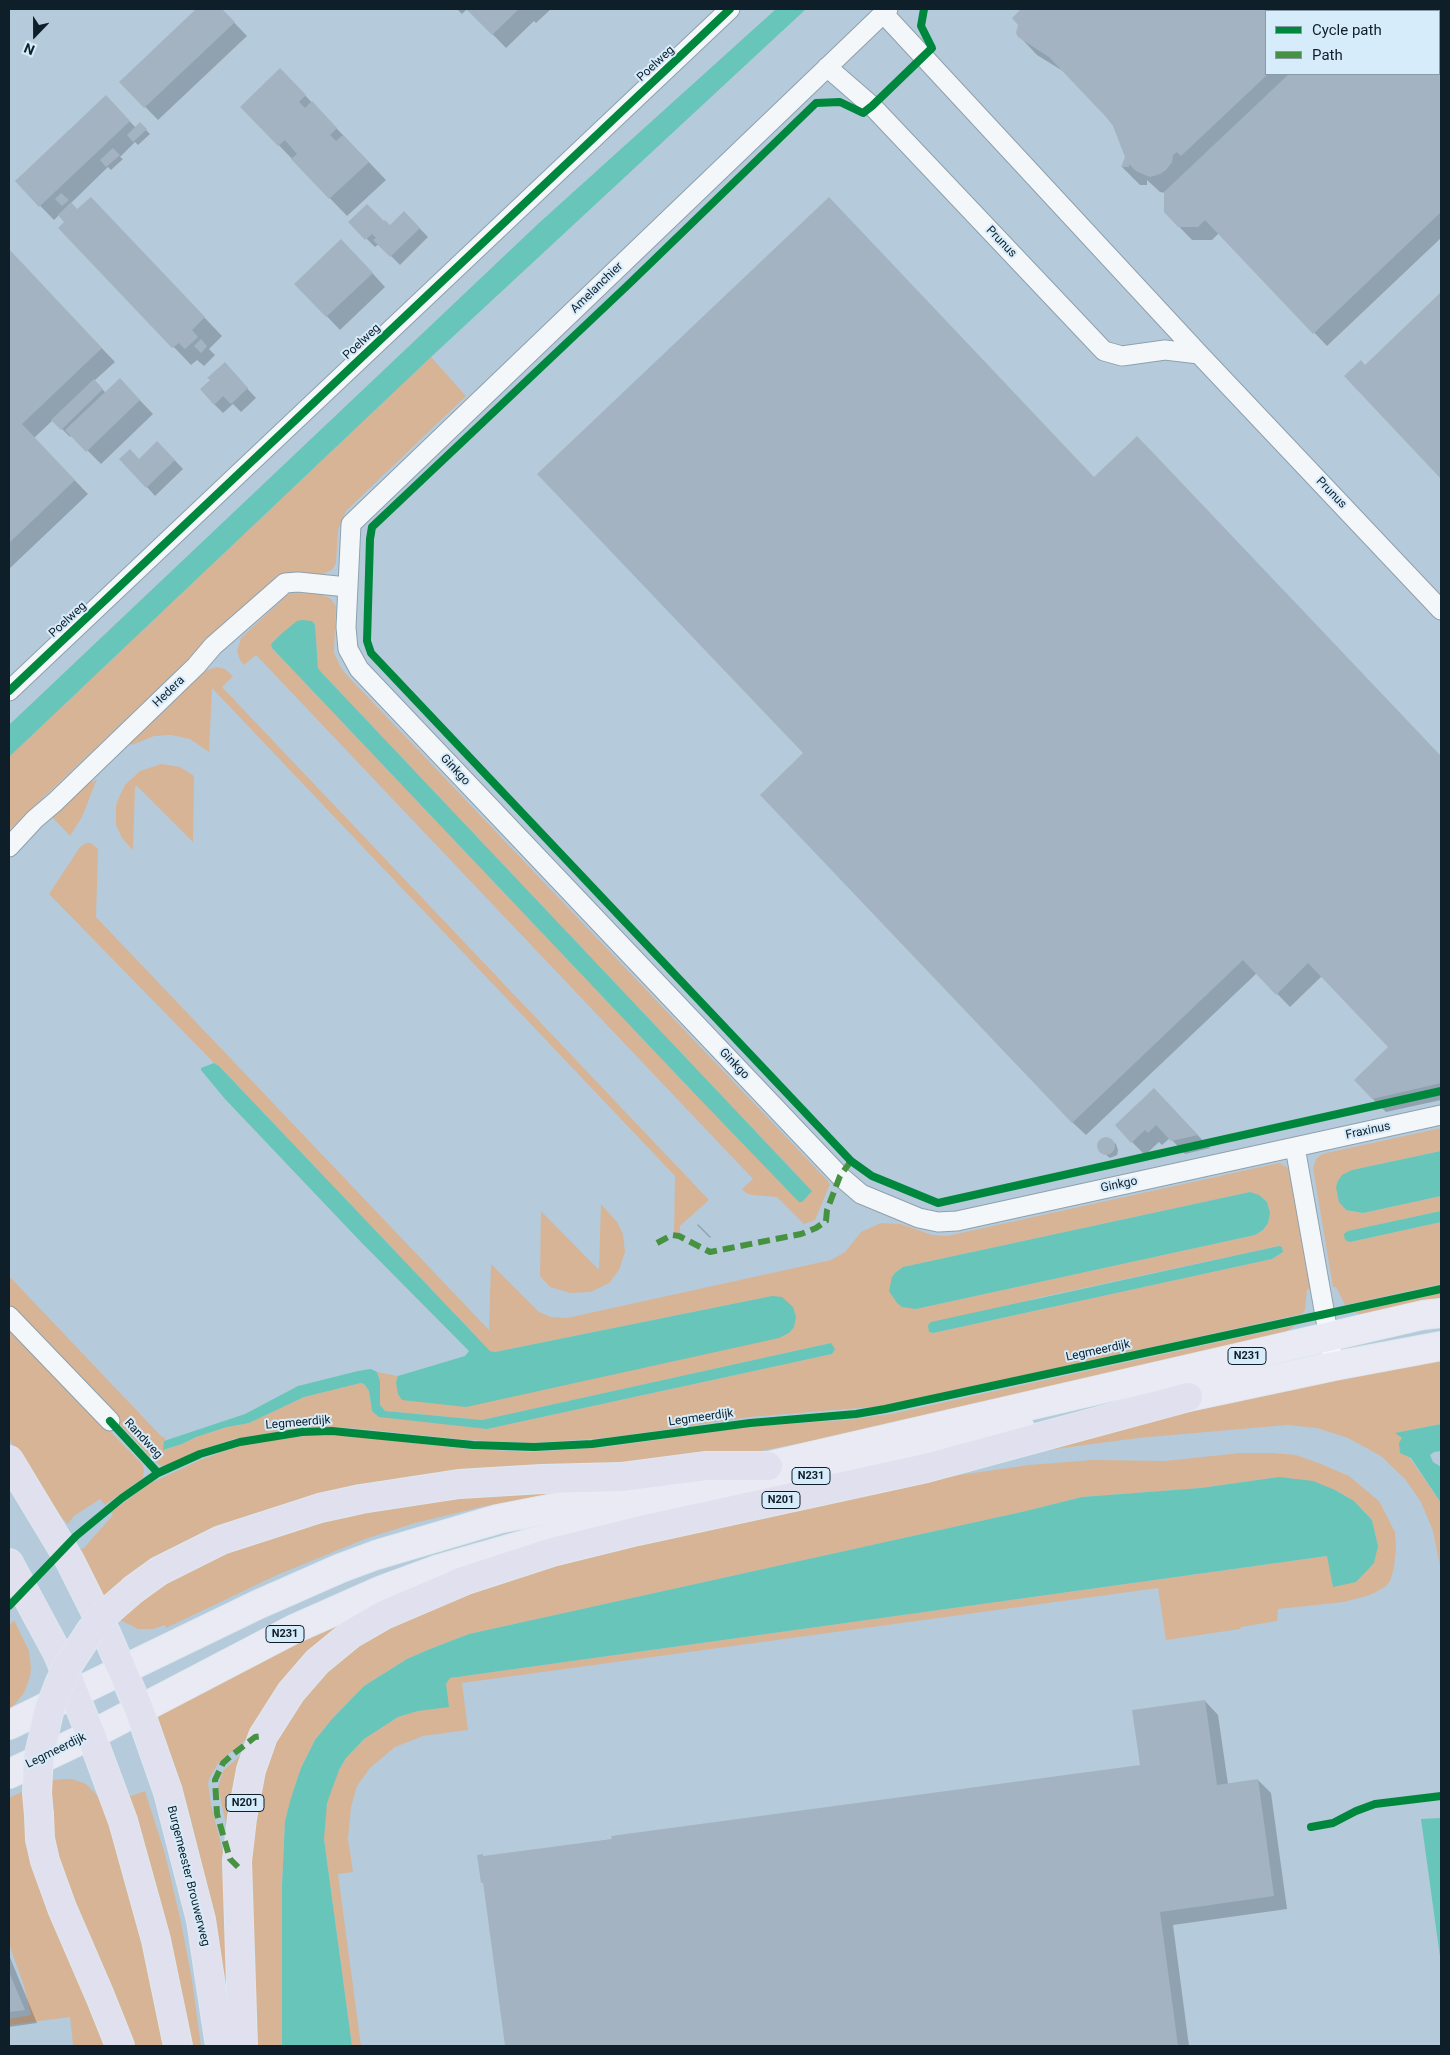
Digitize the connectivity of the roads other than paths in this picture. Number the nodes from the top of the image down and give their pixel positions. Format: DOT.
graph roads {
  1 [pos="730,9"];
  2 [pos="886,11"];
  3 [pos="827,67"];
  4 [pos="1199,354"];
  5 [pos="347,587"];
  6 [pos="1441,610"];
  7 [pos="9,691"];
  8 [pos="9,847"];
  9 [pos="1441,1116"];
  10 [pos="1295,1146"];
  11 [pos="1441,1313"];
  12 [pos="9,1316"];
  13 [pos="1328,1337"];
  14 [pos="1441,1346"];
  15 [pos="1334,1366"];
  16 [pos="1188,1397"];
  17 [pos="110,1421"];
  18 [pos="9,1460"];
  19 [pos="768,1466"];
  20 [pos="9,1563"];
  21 [pos="123,1669"];
  22 [pos="74,1693"];
  23 [pos="139,1709"];
  24 [pos="9,1724"];
  25 [pos="91,1735"];
  26 [pos="9,1774"];
  27 [pos="120,2046"];
  28 [pos="178,2046"];
  29 [pos="220,2046"];
  30 [pos="243,2046"];
  1 -- 7 [label="street, Poelweg"];
  2 -- 3 [label="street, Amelanchier"];
  2 -- 4 [label="street, Prunus"];
  3 -- 4 [label="street, Prunus"];
  3 -- 5 [label="street, Amelanchier"];
  4 -- 6 [label="street, Prunus"];
  5 -- 8 [label="street, Hedera"];
  5 -- 10 [label="street, Ginkgo"];
  9 -- 10 [label="street, Fraxinus"];
  10 -- 13 [label="street"];
  11 -- 13 [label="main road, N231"];
  12 -- 17 [label="street, Randweg"];
  13 -- 15 [label="street"];
  13 -- 19 [label="main road, N231"];
  14 -- 15 [label="main road, Legmeerdijk / N231"];
  15 -- 16 [label="main road, Legmeerdijk / N231"];
  16 -- 23 [label="main road, Legmeerdijk / N231"];
  16 -- 30 [label="highway, N201"];
  18 -- 21 [label="highway, Burgemeester Brouwerweg"];
  19 -- 21 [label="main road, N231"];
  19 -- 27 [label="highway, N231, bridge"];
  20 -- 22 [label="highway"];
  21 -- 22 [label="main road, N231"];
  21 -- 23 [label="highway, Burgemeester Brouwerweg"];
  22 -- 24 [label="main road, N231"];
  22 -- 25 [label="highway"];
  23 -- 25 [label="main road, Legmeerdijk / N231"];
  23 -- 29 [label="highway, Burgemeester Brouwerweg"];
  25 -- 26 [label="main road, Legmeerdijk / N231"];
  25 -- 28 [label="highway"];
}
